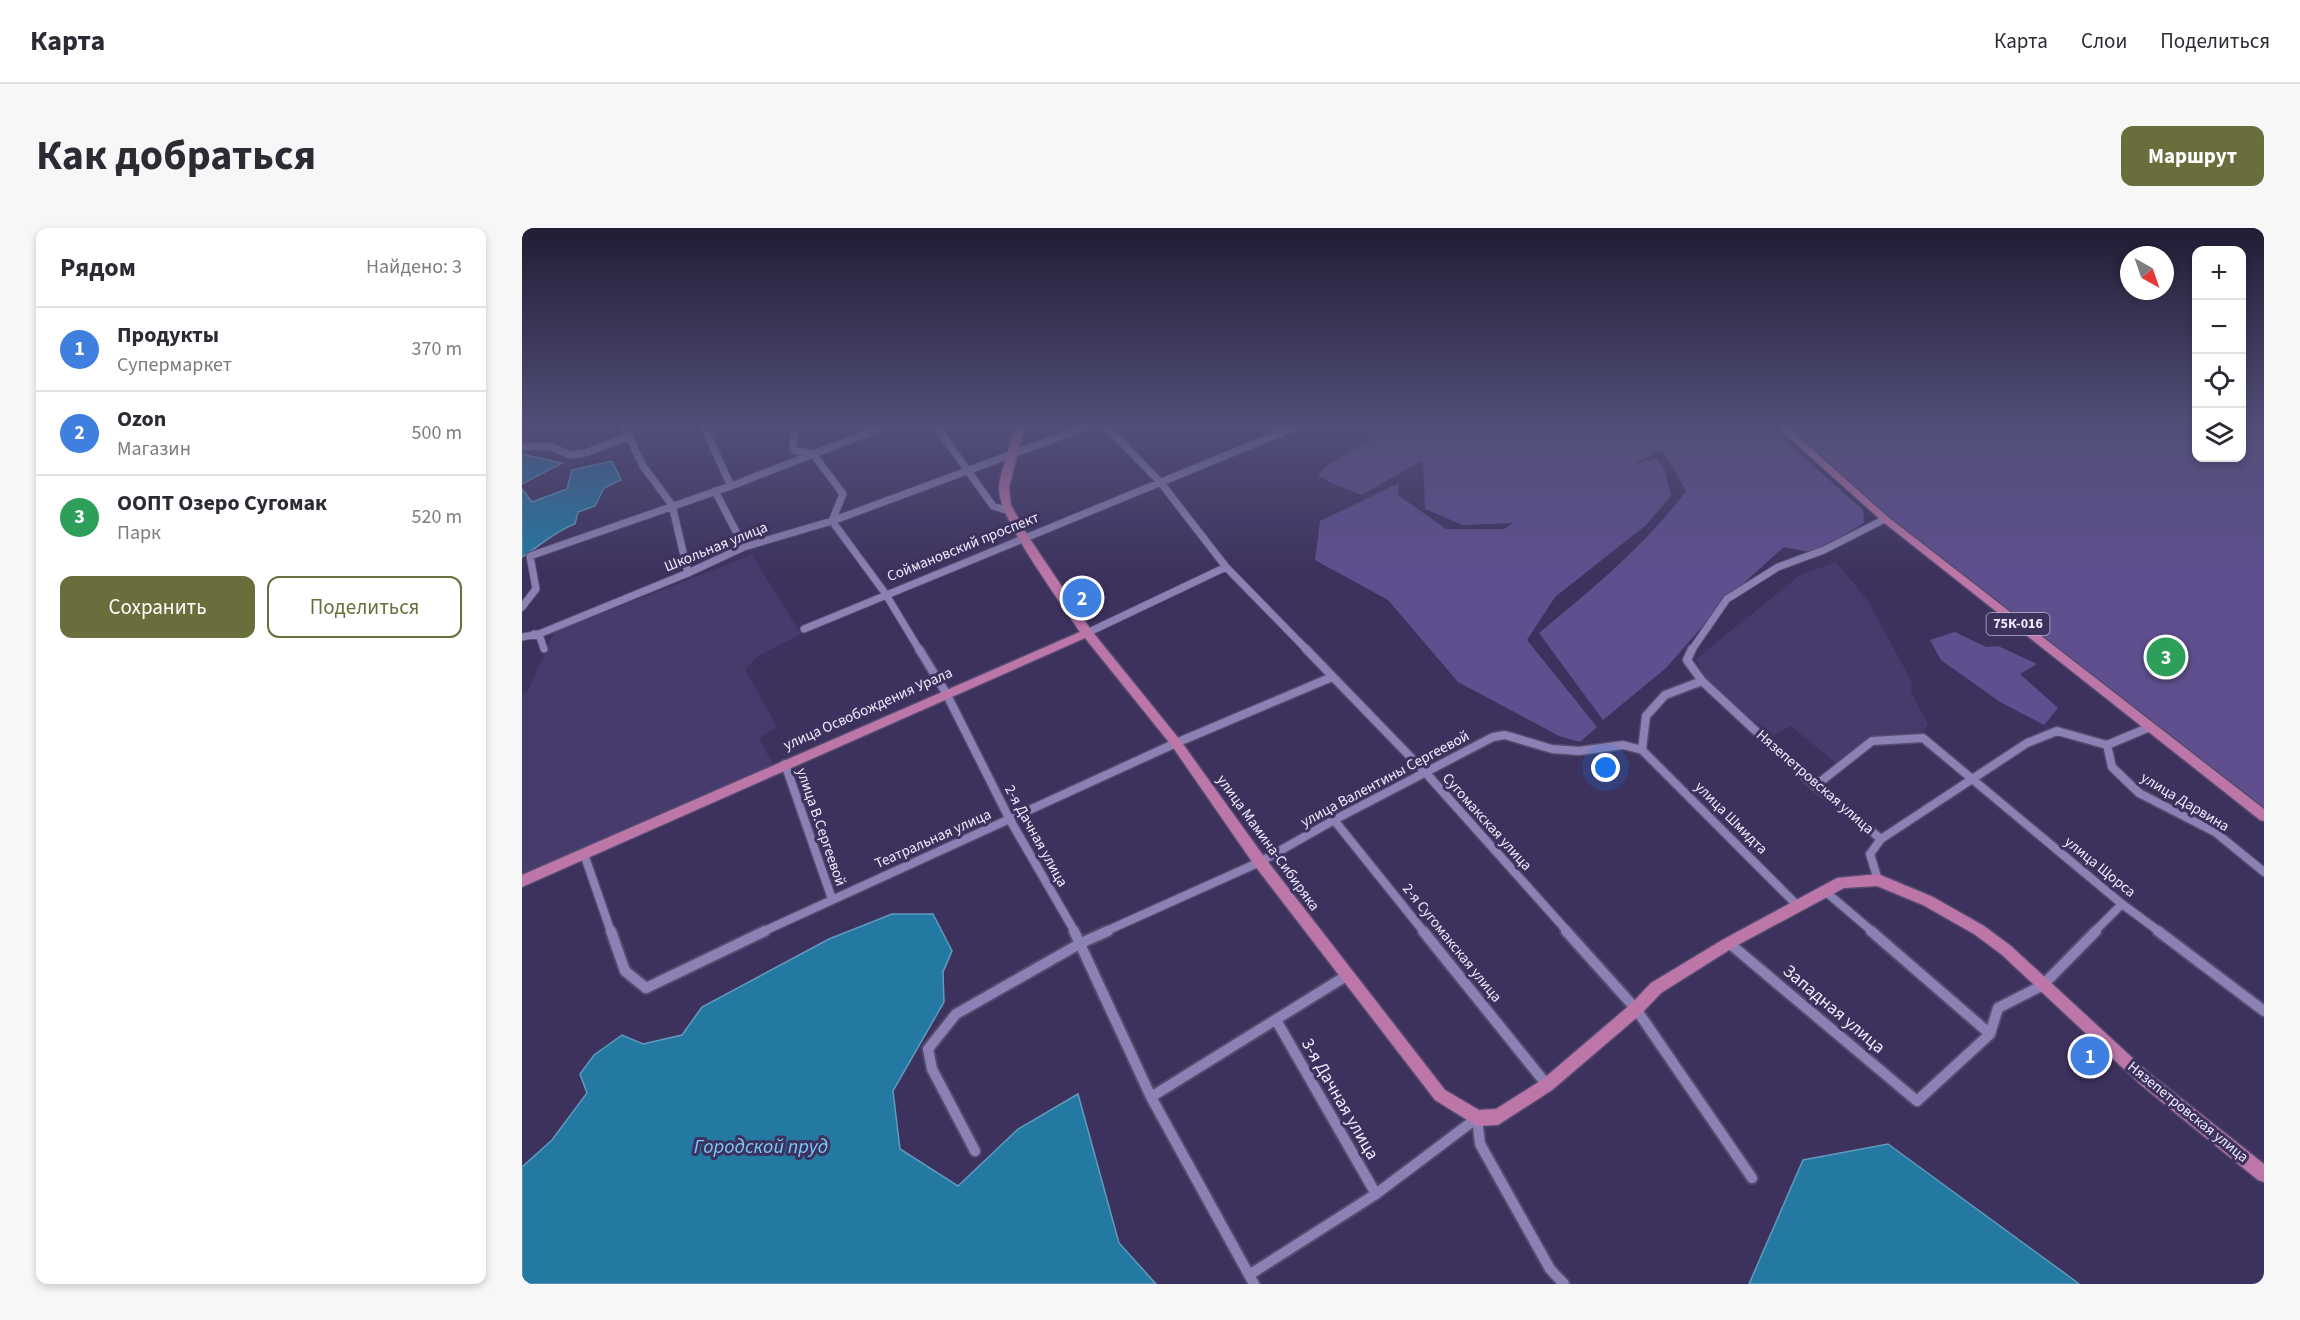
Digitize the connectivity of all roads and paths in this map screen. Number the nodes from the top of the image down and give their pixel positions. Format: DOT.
graph roads {
  1 [pos="649,474"];
  2 [pos="726,474"];
  3 [pos="763,474"];
  4 [pos="828,474"];
  5 [pos="955,474"];
  6 [pos="970,474"];
  7 [pos="1008,474"];
  8 [pos="1153,474"];
  9 [pos="1183,474"];
  10 [pos="1835,474"];
  11 [pos="1161,483"];
  12 [pos="731,486"];
  13 [pos="715,491"];
  14 [pos="672,505"];
  15 [pos="1009,511"];
  16 [pos="1885,519"];
  17 [pos="832,520"];
  18 [pos="1023,537"];
  19 [pos="744,547"];
  20 [pos="1226,567"];
  21 [pos="688,573"];
  22 [pos="885,593"];
  23 [pos="522,607"];
  24 [pos="804,629"];
  25 [pos="1087,633"];
  26 [pos="539,634"];
  27 [pos="522,636"];
  28 [pos="544,649"];
  29 [pos="1332,676"];
  30 [pos="1702,681"];
  31 [pos="946,693"];
  32 [pos="2150,727"];
  33 [pos="1176,743"];
  34 [pos="2107,745"];
  35 [pos="1642,750"];
  36 [pos="785,764"];
  37 [pos="1425,772"];
  38 [pos="1969,779"];
  39 [pos="1815,786"];
  40 [pos="2264,816"];
  41 [pos="1010,820"];
  42 [pos="1335,820"];
  43 [pos="1881,839"];
  44 [pos="585,854"];
  45 [pos="1260,862"];
  46 [pos="2264,872"];
  47 [pos="1878,880"];
  48 [pos="522,881"];
  49 [pos="1826,892"];
  50 [pos="832,899"];
  51 [pos="2122,904"];
  52 [pos="1799,907"];
  53 [pos="1081,943"];
  54 [pos="1729,943"];
  55 [pos="1346,976"];
  56 [pos="2043,985"];
  57 [pos="1636,1009"];
  58 [pos="2264,1011"];
  59 [pos="1276,1020"];
  60 [pos="1990,1034"];
  61 [pos="1547,1085"];
  62 [pos="1151,1097"];
  63 [pos="1477,1118"];
  64 [pos="975,1151"];
  65 [pos="2264,1174"];
  66 [pos="1752,1178"];
  67 [pos="1376,1194"];
  68 [pos="1251,1279"];
  69 [pos="1564,1284"];
  1 -- 14 [label="street"];
  2 -- 12 [label="street"];
  3 -- 12 [label="street"];
  4 -- 17 [label="street"];
  5 -- 17 [label="street, Школьная улица"];
  6 -- 15 [label="street, улица Мамина-Сибиряка"];
  7 -- 15 [label="main road"];
  8 -- 11 [label="street, Сугомакская улица"];
  9 -- 11 [label="street, Соймановский проспект"];
  10 -- 16 [label="main road, 75К-016"];
  11 -- 18 [label="street, Соймановский проспект"];
  11 -- 20 [label="street, Сугомакская улица"];
  12 -- 13 [label="street"];
  13 -- 14 [label="street"];
  13 -- 19 [label="street"];
  14 -- 21 [label="street"];
  14 -- 23 [label="street"];
  15 -- 18 [label="main road, улица Мамина-Сибиряка"];
  16 -- 30 [label="street"];
  16 -- 32 [label="main road, 75К-016"];
  17 -- 19 [label="street, Школьная улица"];
  17 -- 22 [label="street, 2-я Дачная улица"];
  18 -- 22 [label="street, Соймановский проспект"];
  18 -- 25 [label="main road, улица Мамина-Сибиряка"];
  19 -- 21 [label="street, Школьная улица"];
  20 -- 25 [label="street, улица Освобождения Урала"];
  20 -- 29 [label="street, Сугомакская улица"];
  21 -- 26 [label="street, Школьная улица"];
  22 -- 24 [label="street, Соймановский проспект"];
  22 -- 31 [label="street, 2-я Дачная улица"];
  25 -- 31 [label="main road, улица Освобождения Урала"];
  25 -- 33 [label="main road, улица Мамина-Сибиряка"];
  26 -- 27 [label="street, Школьная улица"];
  26 -- 28 [label="street"];
  29 -- 33 [label="street, Театральная улица"];
  29 -- 37 [label="street, Сугомакская улица"];
  30 -- 35 [label="street"];
  30 -- 39 [label="street, Нязепетровская улица"];
  31 -- 36 [label="main road, улица Освобождения Урала"];
  31 -- 41 [label="street, 2-я Дачная улица"];
  32 -- 34 [label="street"];
  32 -- 40 [label="main road, 75К-016"];
  33 -- 41 [label="street, Театральная улица"];
  33 -- 45 [label="main road, улица Мамина-Сибиряка"];
  34 -- 38 [label="street"];
  34 -- 46 [label="street, улица Дарвина"];
  35 -- 37 [label="street, улица Валентины Сергеевой"];
  35 -- 52 [label="street, улица Шмидта"];
  36 -- 44 [label="main road, улица Освобождения Урала"];
  36 -- 50 [label="street, улица В.Сергеевой"];
  37 -- 42 [label="street, улица Валентины Сергеевой"];
  37 -- 57 [label="street, Сугомакская улица"];
  38 -- 39 [label="street, улица Щорса"];
  38 -- 43 [label="street"];
  38 -- 51 [label="street, улица Щорса"];
  39 -- 43 [label="street, Нязепетровская улица"];
  41 -- 50 [label="street, Театральная улица"];
  41 -- 53 [label="street, 2-я Дачная улица"];
  42 -- 45 [label="street, улица Валентины Сергеевой"];
  42 -- 61 [label="street, 2-я Сугомакская улица"];
  43 -- 47 [label="street, Нязепетровская улица"];
  44 -- 48 [label="main road, улица Освобождения Урала"];
  44 -- 50 [label="street, Театральная улица"];
  45 -- 53 [label="street, улица Валентины Сергеевой"];
  45 -- 55 [label="main road, улица Мамина-Сибиряка"];
  47 -- 49 [label="main road"];
  47 -- 56 [label="main road, Нязепетровская улица"];
  49 -- 52 [label="main road"];
  49 -- 60 [label="street"];
  51 -- 56 [label="street"];
  51 -- 58 [label="street, улица Щорса"];
  52 -- 54 [label="main road"];
  53 -- 62 [label="street, 2-я Дачная улица"];
  53 -- 64 [label="street, улица Валентины Сергеевой"];
  54 -- 57 [label="main road"];
  54 -- 60 [label="street, Западная улица"];
  55 -- 59 [label="street"];
  55 -- 63 [label="main road, улица Мамина-Сибиряка"];
  56 -- 60 [label="street"];
  56 -- 65 [label="main road, Нязепетровская улица"];
  57 -- 61 [label="main road"];
  57 -- 66 [label="street, Сугомакская улица"];
  59 -- 62 [label="street"];
  59 -- 67 [label="street, 3-я Дачная улица"];
  61 -- 63 [label="main road"];
  62 -- 68 [label="street, 2-я Дачная улица"];
  63 -- 67 [label="street"];
  63 -- 69 [label="street"];
  67 -- 68 [label="street"];
}
